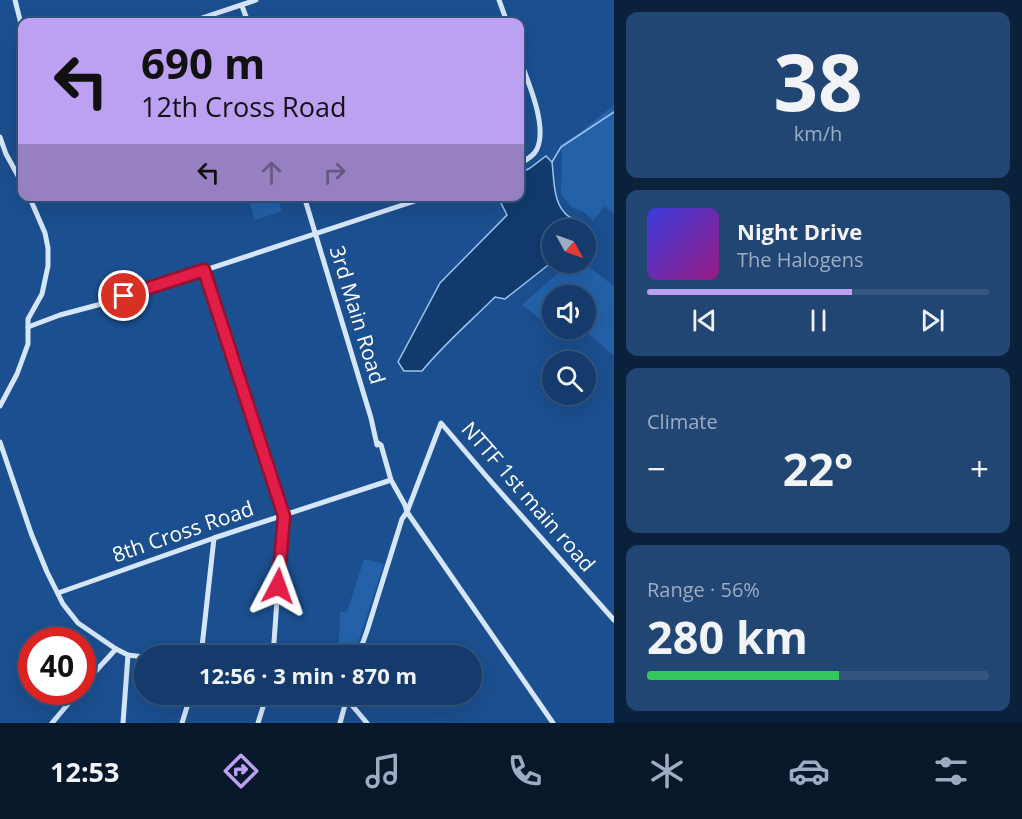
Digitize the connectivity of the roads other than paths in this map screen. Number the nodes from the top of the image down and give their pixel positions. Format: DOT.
graph roads {
  1 [pos="15,0"];
  2 [pos="256,0"];
  3 [pos="499,0"];
  4 [pos="242,6"];
  5 [pos="20,18"];
  6 [pos="203,18"];
  7 [pos="246,18"];
  8 [pos="506,18"];
  9 [pos="524,70"];
  10 [pos="0,137"];
  11 [pos="524,160"];
  12 [pos="18,176"];
  13 [pos="30,201"];
  14 [pos="305,201"];
  15 [pos="414,201"];
  16 [pos="315,233"];
  17 [pos="204,270"];
  18 [pos="28,327"];
  19 [pos="0,406"];
  20 [pos="0,442"];
  21 [pos="378,443"];
  22 [pos="388,481"];
  23 [pos="405,512"];
  24 [pos="284,516"];
  25 [pos="214,538"];
  26 [pos="58,592"];
  27 [pos="614,620"];
  28 [pos="202,645"];
  29 [pos="274,645"];
  30 [pos="362,645"];
  31 [pos="117,649"];
  32 [pos="128,655"];
  33 [pos="134,656"];
  34 [pos="96,671"];
  35 [pos="67,705"];
  36 [pos="188,705"];
  37 [pos="264,705"];
  38 [pos="344,705"];
  39 [pos="353,705"];
  40 [pos="52,723"];
  41 [pos="123,723"];
  42 [pos="182,723"];
  43 [pos="258,723"];
  44 [pos="339,723"];
  45 [pos="367,723"];
  46 [pos="553,723"];
  1 -- 5 [label="street"];
  2 -- 4 [label="street"];
  3 -- 8 [label="street"];
  4 -- 6 [label="street"];
  4 -- 7 [label="street"];
  9 -- 11 [label="street"];
  10 -- 12 [label="street"];
  13 -- 18 [label="street"];
  14 -- 16 [label="street, 3rd Main Road"];
  15 -- 16 [label="street"];
  16 -- 17 [label="street"];
  16 -- 21 [label="street, 3rd Main Road"];
  17 -- 18 [label="street"];
  17 -- 24 [label="street"];
  18 -- 19 [label="street"];
  20 -- 26 [label="street"];
  21 -- 22 [label="street, 3rd Main Road"];
  21 -- 23 [label="street, 3rd Main Road"];
  22 -- 23 [label="street, 3rd Main Road"];
  22 -- 24 [label="street, 8th Cross Road"];
  23 -- 27 [label="street, NTTF 1st main road"];
  23 -- 30 [label="street"];
  23 -- 46 [label="street"];
  24 -- 25 [label="street, 8th Cross Road"];
  24 -- 29 [label="street"];
  25 -- 26 [label="street, 8th Cross Road"];
  25 -- 28 [label="street"];
  26 -- 31 [label="street"];
  31 -- 32 [label="street"];
  31 -- 34 [label="street"];
  32 -- 33 [label="street"];
  32 -- 41 [label="street"];
  35 -- 40 [label="street"];
  36 -- 42 [label="street"];
  37 -- 43 [label="street"];
  38 -- 44 [label="street"];
  39 -- 45 [label="street"];
}
